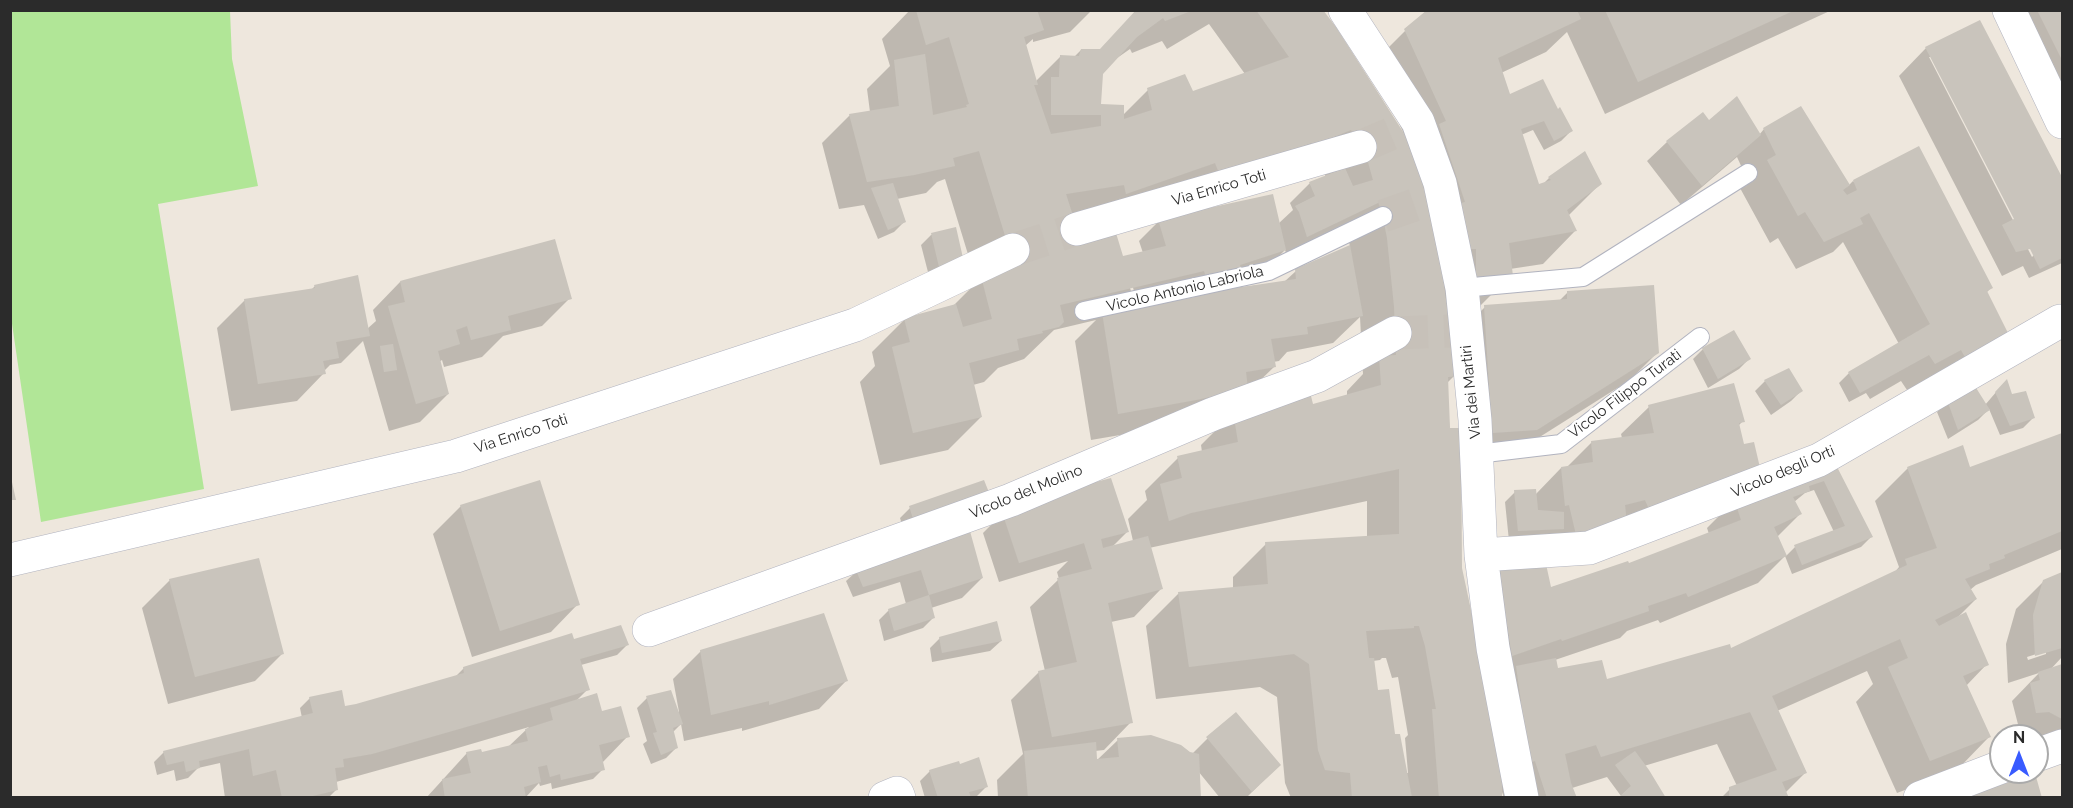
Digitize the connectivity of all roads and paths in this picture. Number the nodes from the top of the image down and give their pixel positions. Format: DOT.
graph roads {
  1 [pos="2009,10"];
  2 [pos="1358,14"];
  3 [pos="2062,122"];
  4 [pos="1360,147"];
  5 [pos="1748,173"];
  6 [pos="1383,216"];
  7 [pos="1077,229"];
  8 [pos="1013,250"];
  9 [pos="1462,288"];
  10 [pos="1084,311"];
  11 [pos="2060,321"];
  12 [pos="1395,333"];
  13 [pos="1700,337"];
  14 [pos="1477,454"];
  15 [pos="1481,555"];
  16 [pos="10,560"];
  17 [pos="649,630"];
  18 [pos="1989,772"];
  19 [pos="885,798"];
  20 [pos="900,798"];
  21 [pos="1522,798"];
  22 [pos="1920,798"];
  1 -- 3 [label="street"];
  2 -- 9 [label="street, Via dei Martiri"];
  4 -- 7 [label="street, Via Enrico Toti"];
  5 -- 9 [label="lane"];
  6 -- 10 [label="lane, Vicolo Antonio Labriola"];
  8 -- 16 [label="street, Via Enrico Toti"];
  9 -- 14 [label="street, Via dei Martiri"];
  11 -- 15 [label="street, Vicolo degli Orti"];
  12 -- 17 [label="street, Vicolo del Molino"];
  13 -- 14 [label="lane, Vicolo Filippo Turati"];
  14 -- 15 [label="street, Via dei Martiri"];
  15 -- 21 [label="street, Via dei Martiri"];
  18 -- 22 [label="street"];
  19 -- 20 [label="street"];
}
